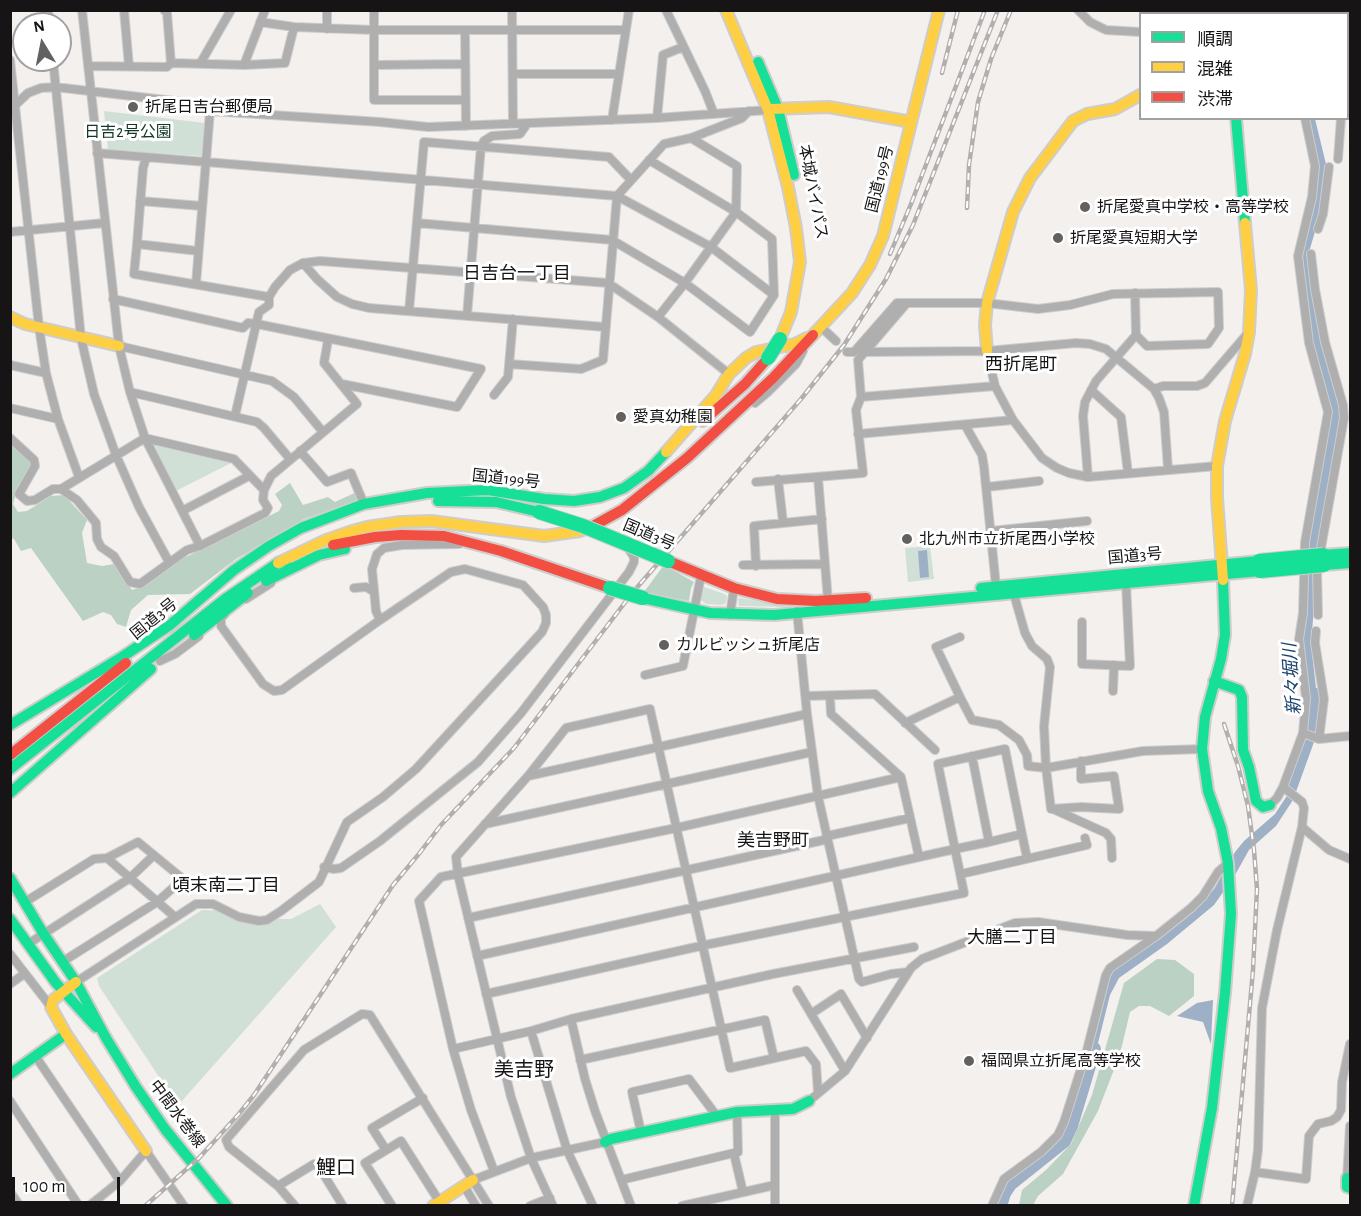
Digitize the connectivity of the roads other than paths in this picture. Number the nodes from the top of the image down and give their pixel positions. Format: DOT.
graph roads {
  1 [pos="82,10"];
  2 [pos="124,10"];
  3 [pos="164,10"];
  4 [pos="231,10"];
  5 [pos="265,10"];
  6 [pos="327,10"];
  7 [pos="374,10"];
  8 [pos="512,10"];
  9 [pos="629,10"];
  10 [pos="666,10"];
  11 [pos="726,10"];
  12 [pos="736,10"];
  13 [pos="939,10"];
  14 [pos="1078,10"];
  15 [pos="260,22"];
  16 [pos="294,27"];
  17 [pos="327,29"];
  18 [pos="374,30"];
  19 [pos="465,30"];
  20 [pos="512,30"];
  21 [pos="626,30"];
  22 [pos="1139,32"];
  23 [pos="683,47"];
  24 [pos="10,60"];
  25 [pos="171,63"];
  26 [pos="200,64"];
  27 [pos="244,64"];
  28 [pos="465,64"];
  29 [pos="375,65"];
  30 [pos="88,66"];
  31 [pos="129,66"];
  32 [pos="53,72"];
  33 [pos="513,74"];
  34 [pos="620,75"];
  35 [pos="55,87"];
  36 [pos="91,91"];
  37 [pos="1139,96"];
  38 [pos="465,100"];
  39 [pos="13,107"];
  40 [pos="773,109"];
  41 [pos="750,110"];
  42 [pos="210,111"];
  43 [pos="714,114"];
  44 [pos="657,118"];
  45 [pos="612,120"];
  46 [pos="1236,120"];
  47 [pos="1305,120"];
  48 [pos="1341,120"];
  49 [pos="911,122"];
  50 [pos="513,124"];
  51 [pos="527,124"];
  52 [pos="466,126"];
  53 [pos="691,138"];
  54 [pos="481,146"];
  55 [pos="98,153"];
  56 [pos="146,158"];
  57 [pos="1338,159"];
  58 [pos="650,160"];
  59 [pos="206,162"];
  60 [pos="1329,167"];
  61 [pos="630,179"];
  62 [pos="421,180"];
  63 [pos="477,185"];
  64 [pos="617,196"];
  65 [pos="140,201"];
  66 [pos="202,206"];
  67 [pos="736,212"];
  68 [pos="104,223"];
  69 [pos="417,223"];
  70 [pos="69,226"];
  71 [pos="474,229"];
  72 [pos="1318,229"];
  73 [pos="30,231"];
  74 [pos="10,232"];
  75 [pos="612,240"];
  76 [pos="137,244"];
  77 [pos="711,247"];
  78 [pos="198,251"];
  79 [pos="1311,254"];
  80 [pos="303,263"];
  81 [pos="413,268"];
  82 [pos="471,272"];
  83 [pos="685,283"];
  84 [pos="196,284"];
  85 [pos="608,284"];
  86 [pos="1135,293"];
  87 [pos="774,295"];
  88 [pos="269,297"];
  89 [pos="113,299"];
  90 [pos="907,303"];
  91 [pos="987,303"];
  92 [pos="409,311"];
  93 [pos="467,316"];
  94 [pos="10,317"];
  95 [pos="658,317"];
  96 [pos="513,319"];
  97 [pos="257,324"];
  98 [pos="39,327"];
  99 [pos="605,327"];
  100 [pos="1249,332"];
  101 [pos="813,334"];
  102 [pos="1136,335"];
  103 [pos="81,338"];
  104 [pos="328,340"];
  105 [pos="836,341"];
  106 [pos="119,346"];
  107 [pos="987,351"];
  108 [pos="847,352"];
  109 [pos="865,352"];
  110 [pos="772,355"];
  111 [pos="1117,357"];
  112 [pos="509,364"];
  113 [pos="10,365"];
  114 [pos="46,373"];
  115 [pos="729,374"];
  116 [pos="246,375"];
  117 [pos="342,384"];
  118 [pos="995,386"];
  119 [pos="1154,389"];
  120 [pos="1091,390"];
  121 [pos="130,392"];
  122 [pos="494,395"];
  123 [pos="861,396"];
  124 [pos="10,408"];
  125 [pos="235,416"];
  126 [pos="58,419"];
  127 [pos="1013,420"];
  128 [pos="965,425"];
  129 [pos="323,432"];
  130 [pos="858,434"];
  131 [pos="10,438"];
  132 [pos="145,438"];
  133 [pos="300,451"];
  134 [pos="116,456"];
  135 [pos="290,459"];
  136 [pos="1217,466"];
  137 [pos="1168,469"];
  138 [pos="648,471"];
  139 [pos="1128,473"];
  140 [pos="249,476"];
  141 [pos="79,477"];
  142 [pos="818,477"];
  143 [pos="1088,477"];
  144 [pos="778,479"];
  145 [pos="1039,481"];
  146 [pos="756,482"];
  147 [pos="987,487"];
  148 [pos="62,489"];
  149 [pos="264,490"];
  150 [pos="364,504"];
  151 [pos="182,512"];
  152 [pos="822,519"];
  153 [pos="1087,521"];
  154 [pos="602,522"];
  155 [pos="783,522"];
  156 [pos="991,531"];
  157 [pos="531,535"];
  158 [pos="357,540"];
  159 [pos="463,544"];
  160 [pos="200,546"];
  161 [pos="1350,553"];
  162 [pos="313,558"];
  163 [pos="1324,560"];
  164 [pos="169,562"];
  165 [pos="278,563"];
  166 [pos="1350,563"];
  167 [pos="825,564"];
  168 [pos="542,565"];
  169 [pos="743,565"];
  170 [pos="756,566"];
  171 [pos="1223,569"];
  172 [pos="701,576"];
  173 [pos="1126,583"];
  174 [pos="996,586"];
  175 [pos="354,588"];
  176 [pos="734,588"];
  177 [pos="1013,589"];
  178 [pos="373,591"];
  179 [pos="828,601"];
  180 [pos="797,607"];
  181 [pos="693,611"];
  182 [pos="730,615"];
  183 [pos="1318,615"];
  184 [pos="381,620"];
  185 [pos="1082,622"];
  186 [pos="170,625"];
  187 [pos="221,626"];
  188 [pos="1316,631"];
  189 [pos="960,637"];
  190 [pos="159,661"];
  191 [pos="1114,665"];
  192 [pos="645,675"];
  193 [pos="1214,681"];
  194 [pos="1113,691"];
  195 [pos="806,696"];
  196 [pos="830,697"];
  197 [pos="960,697"];
  198 [pos="807,714"];
  199 [pos="905,723"];
  200 [pos="10,724"];
  201 [pos="1303,733"];
  202 [pos="1350,736"];
  203 [pos="1319,739"];
  204 [pos="658,747"];
  205 [pos="1202,749"];
  206 [pos="934,750"];
  207 [pos="812,752"];
  208 [pos="972,756"];
  209 [pos="14,759"];
  210 [pos="1081,761"];
  211 [pos="1046,768"];
  212 [pos="528,776"];
  213 [pos="902,777"];
  214 [pos="667,785"];
  215 [pos="1285,788"];
  216 [pos="10,793"];
  217 [pos="819,796"];
  218 [pos="1270,805"];
  219 [pos="1051,809"];
  220 [pos="910,818"];
  221 [pos="485,824"];
  222 [pos="1302,827"];
  223 [pos="676,828"];
  224 [pos="1022,834"];
  225 [pos="827,836"];
  226 [pos="1085,838"];
  227 [pos="989,842"];
  228 [pos="955,849"];
  229 [pos="154,855"];
  230 [pos="920,857"];
  231 [pos="107,858"];
  232 [pos="1027,858"];
  233 [pos="1112,858"];
  234 [pos="1350,859"];
  235 [pos="1228,863"];
  236 [pos="324,867"];
  237 [pos="685,869"];
  238 [pos="458,874"];
  239 [pos="961,874"];
  240 [pos="837,876"];
  241 [pos="10,878"];
  242 [pos="130,878"];
  243 [pos="25,902"];
  244 [pos="157,902"];
  245 [pos="694,908"];
  246 [pos="846,916"];
  247 [pos="175,917"];
  248 [pos="468,918"];
  249 [pos="10,919"];
  250 [pos="43,933"];
  251 [pos="1156,936"];
  252 [pos="28,944"];
  253 [pos="702,947"];
  254 [pos="914,947"];
  255 [pos="10,954"];
  256 [pos="477,956"];
  257 [pos="856,959"];
  258 [pos="62,962"];
  259 [pos="908,972"];
  260 [pos="24,974"];
  261 [pos="75,982"];
  262 [pos="10,984"];
  263 [pos="711,987"];
  264 [pos="797,990"];
  265 [pos="64,991"];
  266 [pos="486,994"];
  267 [pos="51,1007"];
  268 [pos="811,1014"];
  269 [pos="571,1018"];
  270 [pos="722,1029"];
  271 [pos="531,1031"];
  272 [pos="66,1034"];
  273 [pos="106,1038"];
  274 [pos="867,1038"];
  275 [pos="496,1039"];
  276 [pos="1350,1044"];
  277 [pos="453,1050"];
  278 [pos="36,1057"];
  279 [pos="774,1058"];
  280 [pos="580,1060"];
  281 [pos="845,1071"];
  282 [pos="10,1074"];
  283 [pos="813,1097"];
  284 [pos="423,1098"];
  285 [pos="10,1101"];
  286 [pos="775,1110"];
  287 [pos="737,1112"];
  288 [pos="716,1115"];
  289 [pos="1350,1126"];
  290 [pos="641,1132"];
  291 [pos="606,1142"];
  292 [pos="146,1150"];
  293 [pos="386,1150"];
  294 [pos="567,1150"];
  295 [pos="734,1154"];
  296 [pos="531,1158"];
  297 [pos="1349,1162"];
  298 [pos="494,1171"];
  299 [pos="1255,1172"];
  300 [pos="621,1180"];
  301 [pos="120,1181"];
  302 [pos="468,1183"];
  303 [pos="1349,1183"];
  304 [pos="775,1185"];
  305 [pos="278,1186"];
  306 [pos="10,1192"];
  307 [pos="743,1192"];
  308 [pos="552,1202"];
  309 [pos="718,1202"];
  310 [pos="436,1203"];
  311 [pos="20,1206"];
  312 [pos="79,1206"];
  313 [pos="89,1206"];
  314 [pos="184,1206"];
  315 [pos="227,1206"];
  316 [pos="295,1206"];
  317 [pos="344,1206"];
  318 [pos="392,1206"];
  319 [pos="476,1206"];
  320 [pos="489,1206"];
  321 [pos="530,1206"];
  322 [pos="593,1206"];
  323 [pos="631,1206"];
  324 [pos="682,1206"];
  325 [pos="775,1206"];
  326 [pos="992,1206"];
  327 [pos="1194,1206"];
  328 [pos="1247,1206"];
  1 -- 30 [label="street"];
  2 -- 31 [label="street"];
  3 -- 25 [label="street"];
  4 -- 26 [label="street"];
  5 -- 15 [label="street"];
  6 -- 17 [label="street"];
  7 -- 18 [label="street"];
  8 -- 20 [label="street"];
  9 -- 21 [label="street"];
  10 -- 23 [label="street"];
  11 -- 40 [label="main road, 本城バイパス"];
  12 -- 40 [label="main road, 本城バイパス"];
  13 -- 49 [label="main road, 国道199号"];
  14 -- 22 [label="street"];
  15 -- 16 [label="street"];
  15 -- 27 [label="street"];
  16 -- 17 [label="street"];
  16 -- 27 [label="street"];
  17 -- 18 [label="street"];
  18 -- 19 [label="street"];
  18 -- 29 [label="street"];
  19 -- 20 [label="street"];
  19 -- 28 [label="street"];
  20 -- 21 [label="street"];
  20 -- 33 [label="street"];
  21 -- 34 [label="street"];
  23 -- 43 [label="street"];
  23 -- 44 [label="street"];
  24 -- 39 [label="street"];
  25 -- 26 [label="street"];
  25 -- 31 [label="street"];
  26 -- 27 [label="street"];
  28 -- 29 [label="street"];
  28 -- 38 [label="street"];
  29 -- 38 [label="street"];
  30 -- 31 [label="street"];
  30 -- 36 [label="street"];
  32 -- 35 [label="street"];
  33 -- 34 [label="street"];
  33 -- 50 [label="street"];
  34 -- 45 [label="street"];
  35 -- 36 [label="street"];
  35 -- 39 [label="street"];
  35 -- 70 [label="street"];
  36 -- 42 [label="street"];
  36 -- 55 [label="street"];
  37 -- 91 [label="main road"];
  38 -- 52 [label="street"];
  39 -- 73 [label="street"];
  40 -- 41 [label="street"];
  40 -- 49 [label="main road"];
  40 -- 110 [label="main road, 本城バイパス, bridge"];
  41 -- 43 [label="street"];
  41 -- 53 [label="street"];
  42 -- 52 [label="street"];
  42 -- 59 [label="street"];
  43 -- 44 [label="street"];
  44 -- 45 [label="street"];
  45 -- 51 [label="street"];
  46 -- 100 [label="main road"];
  47 -- 201 [label="street"];
  48 -- 57 [label="street"];
  49 -- 101 [label="main road, 国道199号"];
  50 -- 51 [label="street"];
  50 -- 52 [label="street"];
  51 -- 54 [label="street"];
  53 -- 58 [label="street"];
  53 -- 67 [label="street"];
  54 -- 61 [label="street"];
  54 -- 62 [label="street"];
  54 -- 63 [label="street"];
  55 -- 56 [label="street"];
  55 -- 68 [label="street"];
  56 -- 59 [label="street"];
  56 -- 65 [label="street"];
  58 -- 61 [label="street"];
  58 -- 67 [label="street"];
  59 -- 62 [label="street"];
  59 -- 66 [label="street"];
  60 -- 72 [label="street"];
  61 -- 64 [label="street"];
  62 -- 63 [label="street"];
  62 -- 69 [label="street"];
  63 -- 64 [label="street"];
  63 -- 71 [label="street"];
  64 -- 75 [label="street"];
  64 -- 77 [label="street"];
  65 -- 66 [label="street"];
  65 -- 76 [label="street"];
  66 -- 78 [label="street"];
  67 -- 77 [label="street"];
  67 -- 87 [label="street"];
  68 -- 70 [label="street"];
  68 -- 89 [label="street"];
  69 -- 71 [label="street"];
  69 -- 81 [label="street"];
  70 -- 73 [label="street"];
  70 -- 103 [label="street"];
  71 -- 75 [label="street"];
  71 -- 82 [label="street"];
  73 -- 74 [label="street"];
  73 -- 98 [label="street"];
  75 -- 83 [label="street"];
  75 -- 85 [label="street"];
  76 -- 78 [label="street"];
  76 -- 84 [label="street"];
  77 -- 83 [label="street"];
  77 -- 87 [label="street"];
  78 -- 84 [label="street"];
  79 -- 183 [label="street"];
  80 -- 81 [label="street"];
  80 -- 88 [label="street"];
  80 -- 92 [label="street"];
  81 -- 82 [label="street"];
  81 -- 92 [label="street"];
  82 -- 85 [label="street"];
  82 -- 93 [label="street"];
  83 -- 87 [label="street"];
  83 -- 95 [label="street"];
  84 -- 88 [label="street"];
  85 -- 95 [label="street"];
  85 -- 99 [label="street"];
  86 -- 91 [label="street"];
  86 -- 102 [label="street"];
  86 -- 102 [label="street"];
  88 -- 97 [label="street"];
  89 -- 97 [label="street"];
  89 -- 106 [label="street"];
  90 -- 91 [label="street"];
  90 -- 108 [label="street"];
  90 -- 109 [label="street"];
  91 -- 107 [label="main road"];
  92 -- 93 [label="street"];
  93 -- 96 [label="street"];
  94 -- 98 [label="main road"];
  95 -- 115 [label="street"];
  96 -- 99 [label="street"];
  96 -- 112 [label="street"];
  97 -- 104 [label="street"];
  97 -- 116 [label="street"];
  98 -- 103 [label="main road"];
  98 -- 114 [label="street"];
  99 -- 112 [label="street"];
  100 -- 119 [label="street"];
  100 -- 136 [label="main road"];
  101 -- 105 [label="street"];
  101 -- 110 [label="main road, 国道199号"];
  101 -- 154 [label="main road, 国道199号"];
  102 -- 111 [label="street"];
  103 -- 106 [label="main road"];
  103 -- 134 [label="street"];
  104 -- 117 [label="street"];
  104 -- 117 [label="street"];
  106 -- 116 [label="street"];
  106 -- 121 [label="street"];
  107 -- 109 [label="street"];
  107 -- 111 [label="street"];
  107 -- 118 [label="street"];
  109 -- 123 [label="street"];
  110 -- 115 [label="main road, 国道199号"];
  110 -- 138 [label="main road, 本城バイパス"];
  110 -- 154 [label="main road, 本城バイパス"];
  111 -- 119 [label="street"];
  111 -- 120 [label="street"];
  112 -- 122 [label="street"];
  113 -- 114 [label="street"];
  114 -- 126 [label="street"];
  115 -- 138 [label="main road, 国道199号"];
  116 -- 125 [label="street"];
  116 -- 129 [label="street"];
  117 -- 129 [label="street"];
  118 -- 123 [label="street"];
  118 -- 127 [label="street"];
  119 -- 137 [label="street"];
  120 -- 139 [label="street"];
  120 -- 143 [label="street"];
  121 -- 125 [label="street"];
  121 -- 132 [label="street"];
  123 -- 130 [label="street"];
  124 -- 126 [label="street"];
  125 -- 135 [label="street"];
  126 -- 141 [label="street"];
  127 -- 128 [label="street"];
  127 -- 143 [label="street"];
  128 -- 130 [label="street"];
  128 -- 147 [label="street"];
  129 -- 133 [label="street"];
  130 -- 142 [label="street"];
  131 -- 148 [label="street"];
  132 -- 134 [label="street"];
  132 -- 140 [label="street"];
  132 -- 151 [label="street"];
  133 -- 135 [label="street"];
  133 -- 150 [label="street"];
  134 -- 141 [label="street"];
  134 -- 164 [label="street"];
  135 -- 149 [label="street"];
  136 -- 137 [label="street"];
  136 -- 171 [label="main road"];
  137 -- 139 [label="street"];
  138 -- 150 [label="main road, 国道199号"];
  139 -- 143 [label="street"];
  140 -- 149 [label="street"];
  140 -- 151 [label="street"];
  141 -- 148 [label="street"];
  142 -- 144 [label="street"];
  142 -- 152 [label="street"];
  144 -- 146 [label="street"];
  144 -- 155 [label="street"];
  145 -- 147 [label="street"];
  147 -- 156 [label="street"];
  148 -- 164 [label="street"];
  149 -- 160 [label="street"];
  150 -- 186 [label="main road, 国道199号"];
  151 -- 160 [label="street"];
  152 -- 155 [label="street"];
  152 -- 167 [label="street"];
  153 -- 156 [label="street"];
  154 -- 157 [label="main road, 国道199号"];
  154 -- 236 [label="street"];
  155 -- 170 [label="street"];
  156 -- 174 [label="street"];
  157 -- 158 [label="main road"];
  157 -- 165 [label="main road, 国道199号"];
  158 -- 162 [label="main road"];
  158 -- 165 [label="main road, 国道3号"];
  158 -- 168 [label="main road, 国道3号"];
  159 -- 162 [label="main road"];
  159 -- 168 [label="main road"];
  159 -- 178 [label="street"];
  160 -- 164 [label="street"];
  161 -- 163 [label="main road, 国道3号"];
  162 -- 187 [label="street"];
  162 -- 190 [label="main road"];
  163 -- 166 [label="main road, 国道3号"];
  163 -- 171 [label="main road, 国道3号, bridge"];
  165 -- 209 [label="main road, 国道3号"];
  167 -- 170 [label="street"];
  167 -- 179 [label="street"];
  168 -- 181 [label="main road, 国道3号, bridge"];
  169 -- 170 [label="street"];
  171 -- 173 [label="main road, 国道3号"];
  171 -- 177 [label="main road, 国道3号"];
  171 -- 193 [label="main road"];
  172 -- 176 [label="main road, 国道3号"];
  172 -- 181 [label="street"];
  172 -- 186 [label="main road, 国道3号, bridge"];
  173 -- 177 [label="main road, 国道3号"];
  173 -- 191 [label="street"];
  174 -- 177 [label="main road, 国道3号"];
  174 -- 179 [label="main road, 国道3号"];
  175 -- 178 [label="street"];
  176 -- 180 [label="main road, 国道3号"];
  176 -- 182 [label="street"];
  177 -- 180 [label="main road, 国道3号"];
  177 -- 211 [label="street"];
  178 -- 184 [label="street"];
  179 -- 180 [label="main road, 国道3号"];
  180 -- 182 [label="main road, 国道3号"];
  180 -- 195 [label="street"];
  181 -- 182 [label="main road, 国道3号"];
  181 -- 192 [label="street"];
  184 -- 187 [label="street"];
  184 -- 236 [label="street"];
  185 -- 191 [label="street"];
  186 -- 200 [label="main road"];
  186 -- 209 [label="main road, 国道3号"];
  187 -- 190 [label="street"];
  188 -- 203 [label="street"];
  189 -- 197 [label="street"];
  190 -- 216 [label="main road"];
  191 -- 194 [label="street"];
  193 -- 205 [label="main road"];
  193 -- 218 [label="main road"];
  195 -- 196 [label="street"];
  195 -- 198 [label="street"];
  196 -- 199 [label="street"];
  196 -- 213 [label="street"];
  197 -- 199 [label="street"];
  197 -- 211 [label="street"];
  198 -- 204 [label="street"];
  198 -- 207 [label="street"];
  199 -- 206 [label="street"];
  201 -- 203 [label="street"];
  201 -- 215 [label="street"];
  202 -- 203 [label="street"];
  204 -- 212 [label="street"];
  204 -- 212 [label="street"];
  204 -- 214 [label="street"];
  205 -- 210 [label="street"];
  205 -- 235 [label="main road"];
  207 -- 214 [label="street"];
  207 -- 217 [label="street"];
  208 -- 224 [label="street"];
  208 -- 227 [label="street"];
  208 -- 228 [label="street"];
  210 -- 211 [label="street"];
  210 -- 219 [label="street"];
  211 -- 219 [label="street"];
  212 -- 221 [label="street"];
  213 -- 217 [label="street"];
  213 -- 220 [label="street"];
  214 -- 221 [label="street"];
  214 -- 223 [label="street"];
  215 -- 218 [label="street"];
  215 -- 222 [label="street"];
  217 -- 223 [label="street"];
  217 -- 225 [label="street"];
  219 -- 233 [label="street"];
  220 -- 225 [label="street"];
  220 -- 230 [label="street"];
  221 -- 238 [label="street"];
  222 -- 234 [label="street"];
  222 -- 299 [label="street"];
  223 -- 237 [label="street"];
  223 -- 238 [label="street"];
  224 -- 227 [label="street"];
  224 -- 232 [label="street"];
  225 -- 237 [label="street"];
  225 -- 240 [label="street"];
  226 -- 232 [label="street"];
  227 -- 228 [label="street"];
  228 -- 230 [label="street"];
  228 -- 239 [label="street"];
  229 -- 231 [label="street"];
  229 -- 242 [label="street"];
  229 -- 244 [label="street"];
  230 -- 240 [label="street"];
  231 -- 242 [label="street"];
  231 -- 243 [label="street"];
  232 -- 239 [label="street"];
  235 -- 251 [label="street"];
  235 -- 327 [label="main road"];
  236 -- 247 [label="street"];
  237 -- 245 [label="street"];
  237 -- 248 [label="street"];
  238 -- 248 [label="street"];
  238 -- 277 [label="street"];
  239 -- 246 [label="street"];
  240 -- 245 [label="street"];
  240 -- 246 [label="street"];
  241 -- 243 [label="main road, 中間水巻線"];
  242 -- 244 [label="street"];
  242 -- 250 [label="street"];
  243 -- 250 [label="main road, 中間水巻線"];
  244 -- 247 [label="street"];
  244 -- 258 [label="street"];
  245 -- 253 [label="street"];
  245 -- 256 [label="street"];
  246 -- 253 [label="street"];
  246 -- 257 [label="street"];
  247 -- 261 [label="street"];
  248 -- 256 [label="street"];
  249 -- 252 [label="main road, 中間水巻線"];
  250 -- 252 [label="street"];
  250 -- 258 [label="main road, 中間水巻線"];
  251 -- 259 [label="street"];
  251 -- 326 [label="street"];
  252 -- 265 [label="main road, 中間水巻線"];
  253 -- 263 [label="street"];
  253 -- 266 [label="street"];
  254 -- 257 [label="street"];
  255 -- 260 [label="street"];
  256 -- 266 [label="street"];
  257 -- 259 [label="street"];
  257 -- 263 [label="street"];
  258 -- 261 [label="main road, 中間水巻線"];
  259 -- 274 [label="street"];
  260 -- 262 [label="street"];
  260 -- 267 [label="street"];
  261 -- 265 [label="main road"];
  261 -- 273 [label="main road, 中間水巻線"];
  263 -- 269 [label="street"];
  263 -- 270 [label="street"];
  264 -- 268 [label="street"];
  265 -- 267 [label="main road"];
  265 -- 273 [label="main road, 中間水巻線"];
  266 -- 275 [label="street"];
  267 -- 272 [label="main road"];
  268 -- 274 [label="street"];
  268 -- 281 [label="street"];
  269 -- 271 [label="street"];
  269 -- 280 [label="street"];
  270 -- 279 [label="street"];
  270 -- 279 [label="street"];
  270 -- 280 [label="street"];
  271 -- 275 [label="street"];
  271 -- 294 [label="street"];
  272 -- 278 [label="main road"];
  272 -- 292 [label="main road"];
  273 -- 315 [label="main road, 中間水巻線"];
  274 -- 281 [label="street"];
  275 -- 277 [label="street"];
  275 -- 296 [label="street"];
  276 -- 299 [label="street"];
  277 -- 298 [label="street"];
  278 -- 282 [label="main road"];
  278 -- 301 [label="street"];
  279 -- 283 [label="street"];
  280 -- 291 [label="street"];
  281 -- 283 [label="street"];
  283 -- 286 [label="main road"];
  284 -- 293 [label="street"];
  284 -- 302 [label="street"];
  284 -- 305 [label="street"];
  285 -- 312 [label="street"];
  286 -- 287 [label="main road"];
  286 -- 304 [label="street"];
  287 -- 288 [label="main road"];
  287 -- 295 [label="street"];
  288 -- 290 [label="main road"];
  288 -- 290 [label="street"];
  289 -- 297 [label="street"];
  290 -- 291 [label="main road"];
  291 -- 294 [label="street"];
  291 -- 300 [label="street"];
  292 -- 301 [label="street"];
  292 -- 314 [label="street"];
  293 -- 310 [label="street"];
  293 -- 318 [label="street"];
  294 -- 296 [label="street"];
  294 -- 322 [label="street"];
  295 -- 300 [label="street"];
  295 -- 307 [label="street"];
  296 -- 298 [label="street"];
  296 -- 308 [label="street"];
  297 -- 303 [label="street"];
  298 -- 302 [label="street"];
  299 -- 328 [label="street"];
  300 -- 323 [label="street"];
  301 -- 313 [label="street"];
  302 -- 310 [label="main road"];
  302 -- 319 [label="street"];
  302 -- 320 [label="street"];
  304 -- 307 [label="street"];
  304 -- 325 [label="street"];
  305 -- 316 [label="street"];
  305 -- 317 [label="street"];
  306 -- 311 [label="street"];
  307 -- 309 [label="street"];
  308 -- 321 [label="street"];
  309 -- 324 [label="street"];
}
